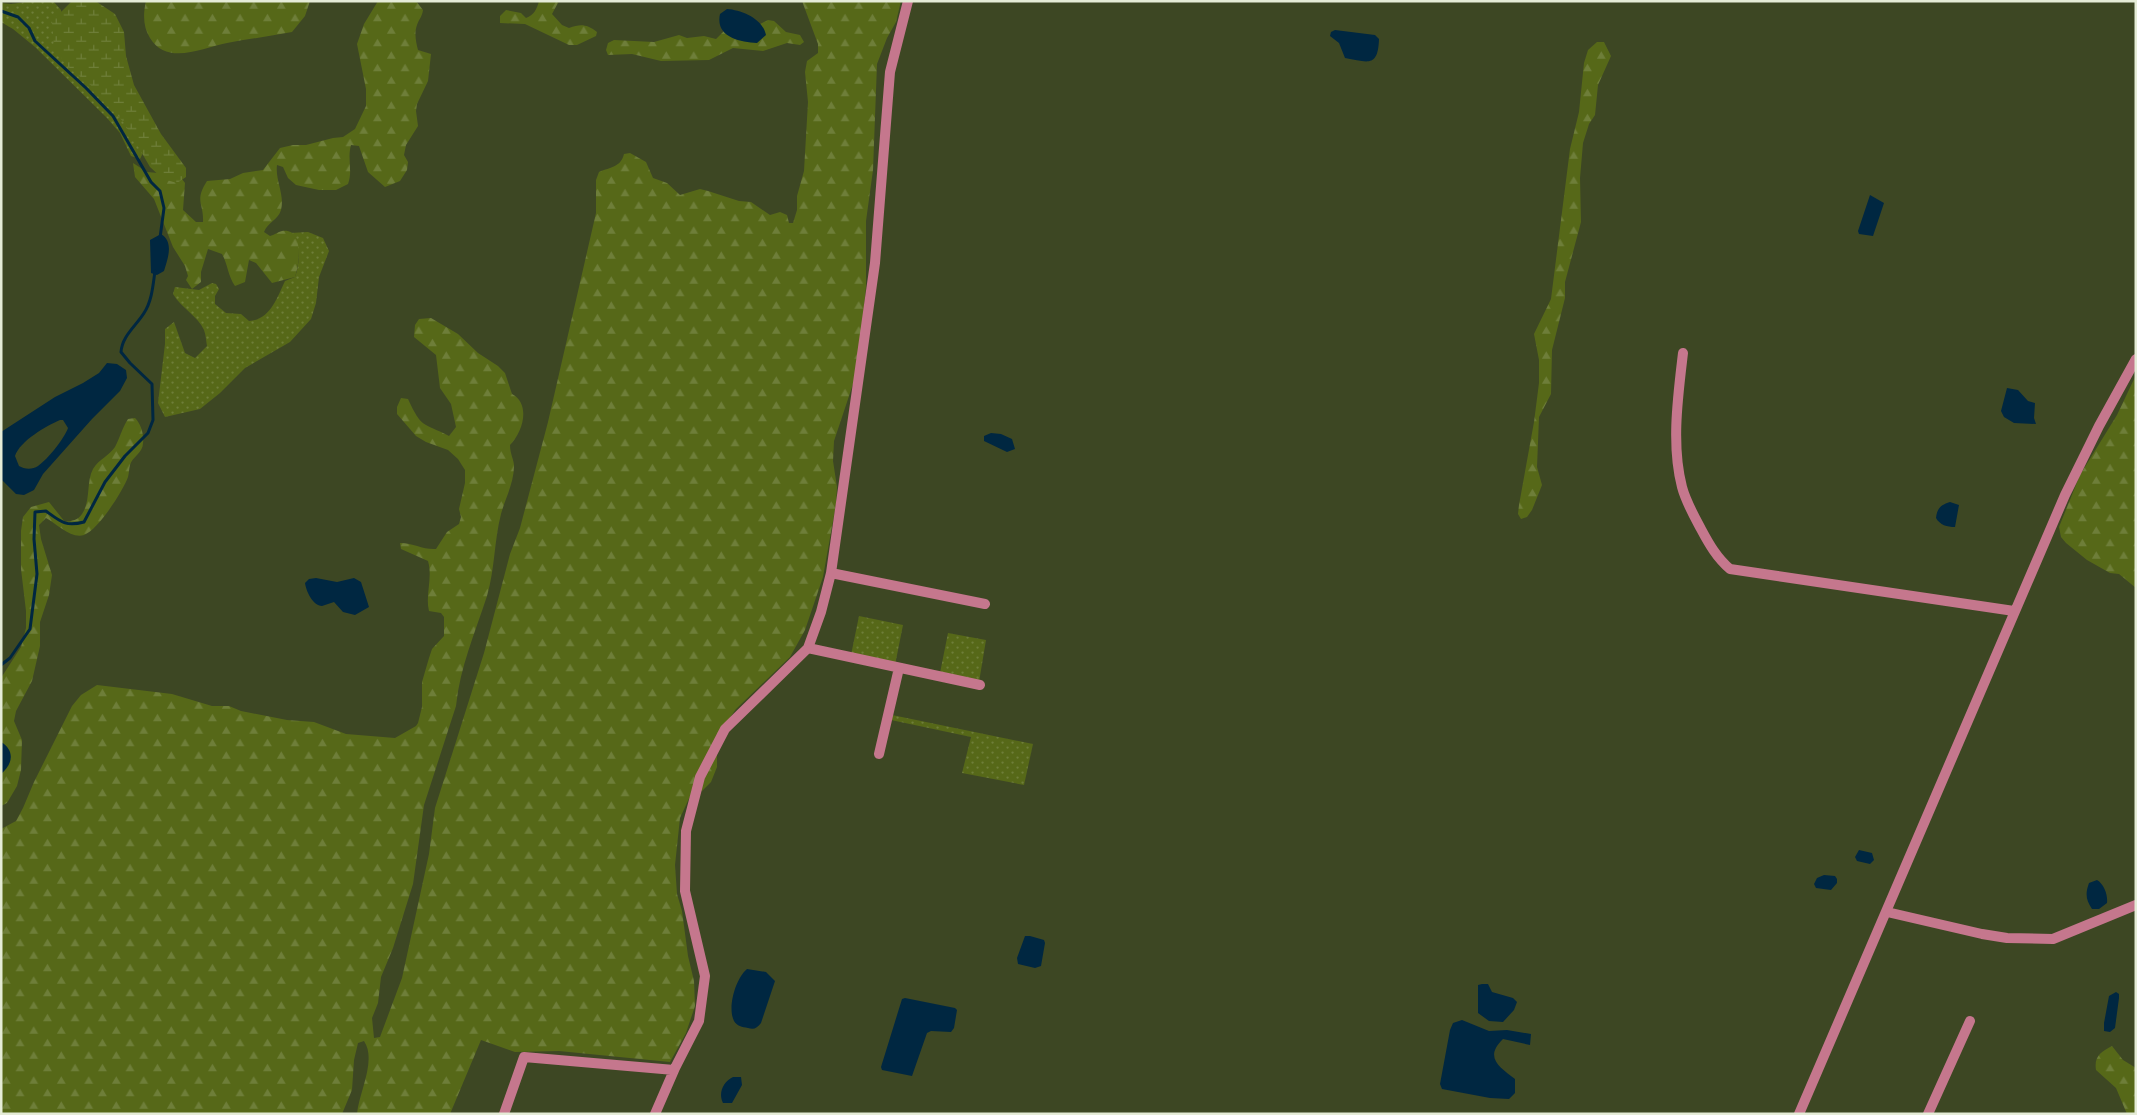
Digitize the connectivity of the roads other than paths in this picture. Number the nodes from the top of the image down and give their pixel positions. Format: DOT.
graph roads {
  1 [pos="908,1"];
  2 [pos="1683,353"];
  3 [pos="2136,359"];
  4 [pos="831,573"];
  5 [pos="985,604"];
  6 [pos="2014,611"];
  7 [pos="808,648"];
  8 [pos="898,668"];
  9 [pos="980,685"];
  10 [pos="879,754"];
  11 [pos="2136,905"];
  12 [pos="1887,912"];
  13 [pos="1970,1021"];
  14 [pos="674,1070"];
  15 [pos="504,1114"];
  16 [pos="655,1114"];
  17 [pos="1799,1114"];
  18 [pos="1928,1114"];
  1 -- 4 [label="street"];
  2 -- 6 [label="street"];
  3 -- 6 [label="street"];
  4 -- 5 [label="street"];
  4 -- 7 [label="street"];
  6 -- 12 [label="street"];
  7 -- 8 [label="street"];
  7 -- 14 [label="street"];
  8 -- 9 [label="street"];
  8 -- 10 [label="street"];
  11 -- 12 [label="street"];
  12 -- 17 [label="street"];
  13 -- 18 [label="street"];
  14 -- 15 [label="street"];
  14 -- 16 [label="street"];
}
